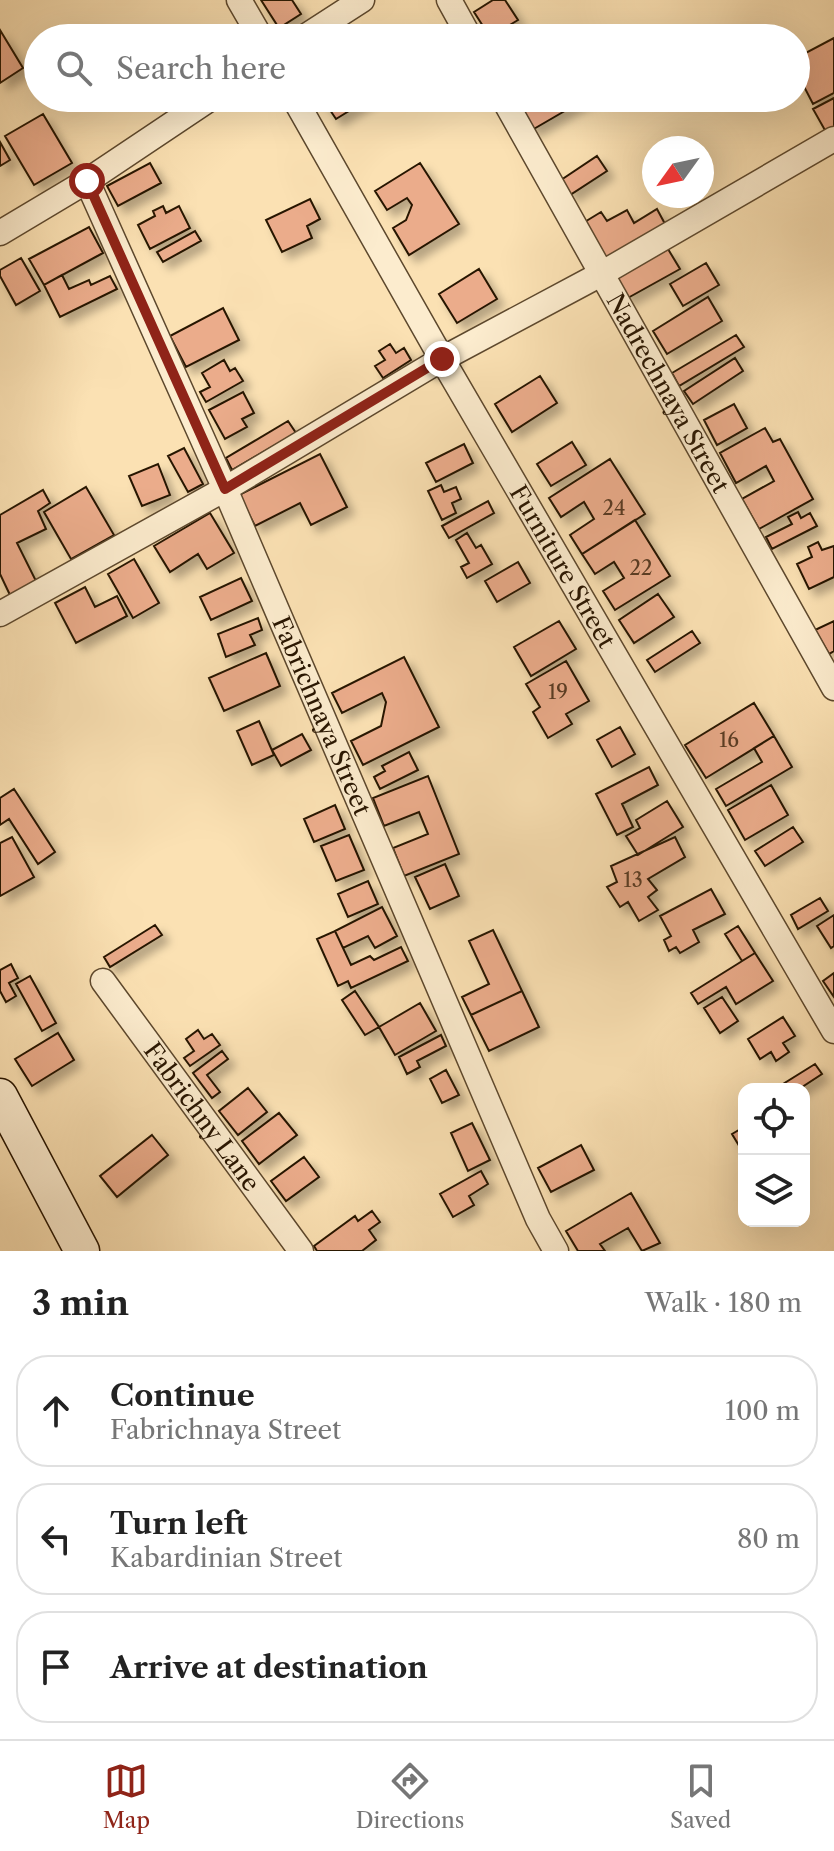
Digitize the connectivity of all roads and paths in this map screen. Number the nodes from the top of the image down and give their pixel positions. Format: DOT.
graph roads {
  1 [pos="239,0"];
  2 [pos="362,0"];
  3 [pos="449,0"];
  4 [pos="253,24"];
  5 [pos="325,24"];
  6 [pos="462,24"];
  7 [pos="190,112"];
  8 [pos="302,112"];
  9 [pos="511,112"];
  10 [pos="834,139"];
  11 [pos="87,181"];
  12 [pos="0,233"];
  13 [pos="601,274"];
  14 [pos="442,359"];
  15 [pos="225,489"];
  16 [pos="0,614"];
  17 [pos="834,688"];
  18 [pos="103,981"];
  19 [pos="834,1031"];
  20 [pos="0,1096"];
  21 [pos="82,1251"];
  22 [pos="301,1251"];
  23 [pos="556,1251"];
  1 -- 4 [label="street"];
  2 -- 5 [label="street"];
  3 -- 6 [label="street"];
  7 -- 11 [label="street"];
  8 -- 14 [label="street, Furniture Street"];
  9 -- 13 [label="street, Nadrechnaya Street"];
  10 -- 13 [label="street"];
  11 -- 12 [label="street"];
  11 -- 15 [label="street, Fabrichnaya Street"];
  13 -- 14 [label="street"];
  13 -- 17 [label="street, Nadrechnaya Street"];
  14 -- 15 [label="street"];
  14 -- 19 [label="street, Furniture Street"];
  15 -- 16 [label="street"];
  15 -- 23 [label="street, Fabrichnaya Street"];
  18 -- 22 [label="street, Fabrichny Lane"];
  20 -- 21 [label="street"];
}
